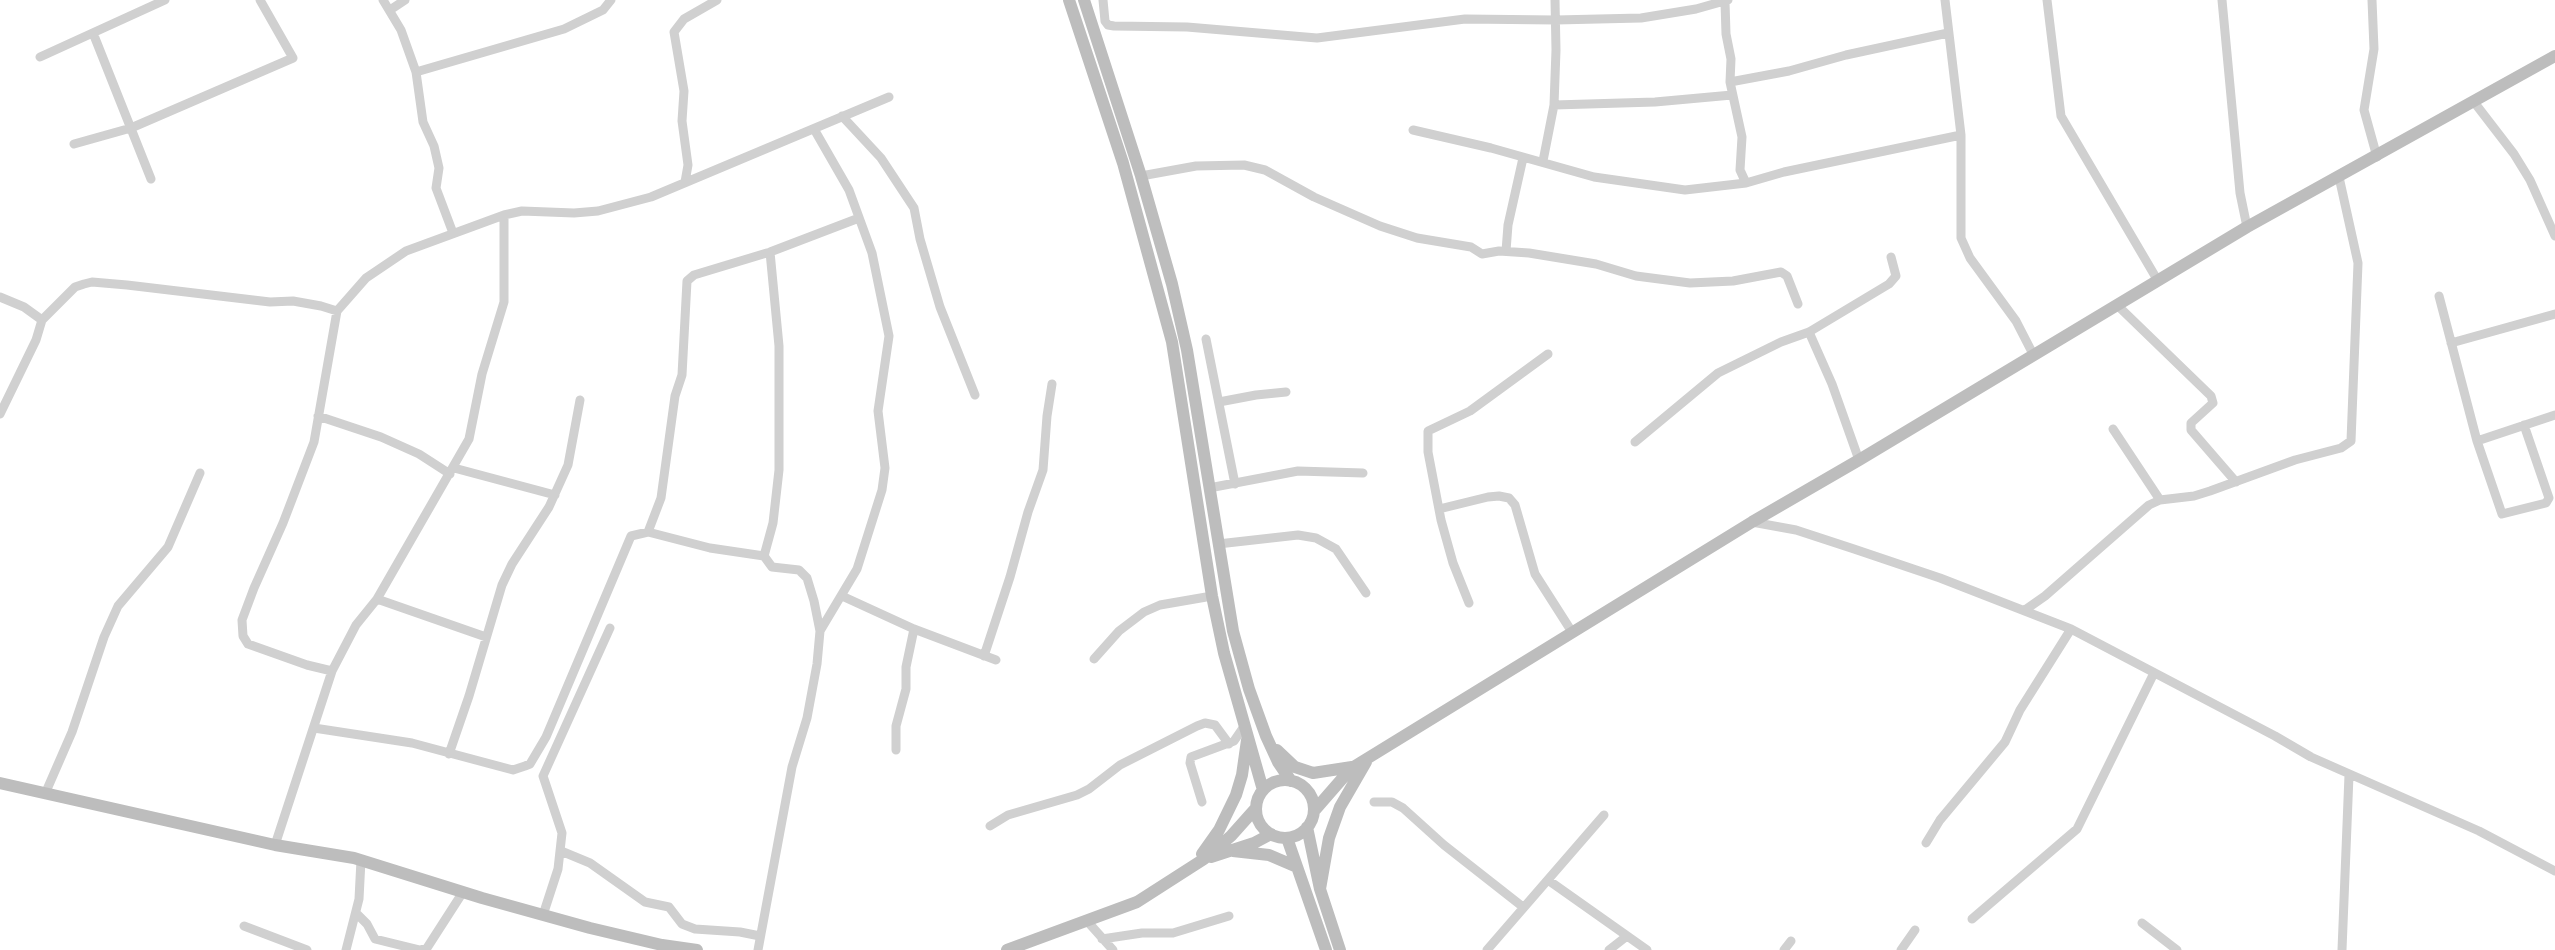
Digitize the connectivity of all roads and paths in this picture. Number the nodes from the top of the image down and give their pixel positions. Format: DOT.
graph roads {
  1 [pos="165,0"];
  2 [pos="260,0"];
  3 [pos="383,0"];
  4 [pos="405,0"];
  5 [pos="611,0"];
  6 [pos="717,0"];
  7 [pos="1069,0"];
  8 [pos="1084,0"];
  9 [pos="1103,0"];
  10 [pos="1555,0"];
  11 [pos="1945,0"];
  12 [pos="2047,0"];
  13 [pos="2222,0"];
  14 [pos="2372,0"];
  15 [pos="1727,1"];
  16 [pos="390,10"];
  17 [pos="1556,20"];
  18 [pos="93,33"];
  19 [pos="1948,33"];
  20 [pos="2555,56"];
  21 [pos="40,57"];
  22 [pos="416,72"];
  23 [pos="1730,82"];
  24 [pos="1732,95"];
  25 [pos="888,97"];
  26 [pos="2474,102"];
  27 [pos="1554,105"];
  28 [pos="842,116"];
  29 [pos="131,128"];
  30 [pos="814,129"];
  31 [pos="1413,130"];
  32 [pos="1961,135"];
  33 [pos="74,144"];
  34 [pos="2377,157"];
  35 [pos="1523,158"];
  36 [pos="1543,161"];
  37 [pos="688,164"];
  38 [pos="699,176"];
  39 [pos="1141,176"];
  40 [pos="2339,177"];
  41 [pos="151,179"];
  42 [pos="685,182"];
  43 [pos="1746,183"];
  44 [pos="504,215"];
  45 [pos="859,218"];
  46 [pos="2247,228"];
  47 [pos="453,233"];
  48 [pos="2555,236"];
  49 [pos="1506,251"];
  50 [pos="769,253"];
  51 [pos="1891,257"];
  52 [pos="2158,281"];
  53 [pos="2439,296"];
  54 [pos="0,297"];
  55 [pos="1798,304"];
  56 [pos="2118,305"];
  57 [pos="337,311"];
  58 [pos="2555,314"];
  59 [pos="42,320"];
  60 [pos="1809,332"];
  61 [pos="1206,339"];
  62 [pos="2451,343"];
  63 [pos="1548,354"];
  64 [pos="2034,356"];
  65 [pos="1052,384"];
  66 [pos="1286,392"];
  67 [pos="975,395"];
  68 [pos="580,400"];
  69 [pos="1219,402"];
  70 [pos="0,414"];
  71 [pos="2555,415"];
  72 [pos="318,416"];
  73 [pos="2524,425"];
  74 [pos="2113,429"];
  75 [pos="2477,441"];
  76 [pos="1635,442"];
  77 [pos="1859,460"];
  78 [pos="452,471"];
  79 [pos="200,473"];
  80 [pos="1363,473"];
  81 [pos="2236,482"];
  82 [pos="1235,484"];
  83 [pos="1209,488"];
  84 [pos="555,495"];
  85 [pos="2160,500"];
  86 [pos="1439,509"];
  87 [pos="1752,522"];
  88 [pos="648,532"];
  89 [pos="1218,544"];
  90 [pos="764,556"];
  91 [pos="1366,593"];
  92 [pos="842,596"];
  93 [pos="1212,596"];
  94 [pos="377,598"];
  95 [pos="1469,603"];
  96 [pos="2025,610"];
  97 [pos="610,628"];
  98 [pos="914,629"];
  99 [pos="2070,629"];
  100 [pos="820,631"];
  101 [pos="1572,632"];
  102 [pos="486,637"];
  103 [pos="984,656"];
  104 [pos="1094,659"];
  105 [pos="996,660"];
  106 [pos="332,671"];
  107 [pos="2154,673"];
  108 [pos="314,728"];
  109 [pos="1246,729"];
  110 [pos="1266,736"];
  111 [pos="1229,744"];
  112 [pos="896,750"];
  113 [pos="449,754"];
  114 [pos="1368,758"];
  115 [pos="1352,769"];
  116 [pos="2349,775"];
  117 [pos="0,783"];
  118 [pos="1295,783"];
  119 [pos="1263,790"];
  120 [pos="45,794"];
  121 [pos="1202,802"];
  122 [pos="1374,802"];
  123 [pos="1256,808"];
  124 [pos="1314,811"];
  125 [pos="1604,815"];
  126 [pos="990,826"];
  127 [pos="1307,827"];
  128 [pos="1271,834"];
  129 [pos="1287,838"];
  130 [pos="1926,844"];
  131 [pos="275,845"];
  132 [pos="561,851"];
  133 [pos="1230,851"];
  134 [pos="361,860"];
  135 [pos="1199,862"];
  136 [pos="1297,867"];
  137 [pos="2555,871"];
  138 [pos="1548,880"];
  139 [pos="1320,889"];
  140 [pos="463,892"];
  141 [pos="1523,907"];
  142 [pos="356,913"];
  143 [pos="543,915"];
  144 [pos="1229,916"];
  145 [pos="1972,919"];
  146 [pos="1087,921"];
  147 [pos="2142,923"];
  148 [pos="244,926"];
  149 [pos="1915,930"];
  150 [pos="760,936"];
  151 [pos="1627,936"];
  152 [pos="1102,939"];
  153 [pos="1791,941"];
  154 [pos="1026,947"];
  155 [pos="307,950"];
  156 [pos="346,950"];
  157 [pos="420,950"];
  158 [pos="697,950"];
  159 [pos="758,950"];
  160 [pos="1007,950"];
  161 [pos="1113,950"];
  162 [pos="1326,950"];
  163 [pos="1340,950"];
  164 [pos="1487,950"];
  165 [pos="1609,950"];
  166 [pos="1647,950"];
  167 [pos="1784,950"];
  168 [pos="1901,950"];
  169 [pos="2178,950"];
  170 [pos="2342,950"];
  1 -- 18 [label="street"];
  2 -- 29 [label="street"];
  3 -- 16 [label="street"];
  4 -- 16 [label="street"];
  5 -- 22 [label="street"];
  6 -- 37 [label="street"];
  7 -- 93 [label="main road"];
  8 -- 39 [label="main road"];
  9 -- 17 [label="street"];
  10 -- 17 [label="street"];
  11 -- 19 [label="street"];
  12 -- 52 [label="street"];
  13 -- 46 [label="street"];
  14 -- 34 [label="street"];
  15 -- 17 [label="street"];
  15 -- 23 [label="street"];
  16 -- 22 [label="street"];
  17 -- 27 [label="street"];
  18 -- 21 [label="street"];
  18 -- 29 [label="street"];
  19 -- 23 [label="street"];
  19 -- 32 [label="street"];
  20 -- 26 [label="main road"];
  22 -- 47 [label="street"];
  23 -- 24 [label="street"];
  24 -- 27 [label="street"];
  24 -- 43 [label="street"];
  25 -- 28 [label="street"];
  26 -- 34 [label="main road"];
  26 -- 48 [label="street"];
  27 -- 36 [label="street"];
  28 -- 30 [label="street"];
  28 -- 67 [label="street"];
  29 -- 33 [label="street"];
  29 -- 41 [label="street"];
  30 -- 38 [label="street"];
  30 -- 45 [label="street"];
  31 -- 35 [label="street"];
  32 -- 43 [label="street"];
  32 -- 64 [label="street"];
  34 -- 40 [label="main road"];
  35 -- 36 [label="street"];
  35 -- 49 [label="street"];
  36 -- 43 [label="street"];
  37 -- 38 [label="street"];
  37 -- 42 [label="street"];
  38 -- 42 [label="street"];
  39 -- 49 [label="street"];
  39 -- 83 [label="main road"];
  40 -- 46 [label="main road"];
  40 -- 81 [label="street"];
  42 -- 44 [label="street"];
  44 -- 47 [label="street"];
  44 -- 78 [label="street"];
  45 -- 50 [label="street"];
  45 -- 92 [label="street"];
  46 -- 52 [label="main road"];
  47 -- 57 [label="street"];
  49 -- 55 [label="street"];
  50 -- 88 [label="street"];
  50 -- 90 [label="street"];
  51 -- 60 [label="street"];
  52 -- 56 [label="main road"];
  53 -- 62 [label="street"];
  54 -- 59 [label="street"];
  56 -- 64 [label="main road"];
  56 -- 81 [label="street"];
  57 -- 59 [label="street"];
  57 -- 72 [label="street"];
  58 -- 62 [label="street"];
  59 -- 70 [label="street"];
  60 -- 76 [label="street"];
  60 -- 77 [label="street"];
  61 -- 69 [label="street"];
  62 -- 75 [label="street"];
  63 -- 86 [label="street"];
  64 -- 77 [label="main road"];
  65 -- 103 [label="street"];
  66 -- 69 [label="street"];
  68 -- 84 [label="street"];
  69 -- 82 [label="street"];
  71 -- 73 [label="street"];
  72 -- 78 [label="street"];
  72 -- 106 [label="street"];
  73 -- 75 [label="street"];
  73 -- 75 [label="street"];
  74 -- 85 [label="street"];
  77 -- 87 [label="main road"];
  78 -- 84 [label="street"];
  78 -- 94 [label="street"];
  79 -- 120 [label="street"];
  80 -- 82 [label="street"];
  81 -- 85 [label="street"];
  82 -- 83 [label="street"];
  83 -- 89 [label="main road"];
  84 -- 102 [label="street"];
  85 -- 96 [label="street"];
  86 -- 95 [label="street"];
  86 -- 101 [label="street"];
  87 -- 96 [label="street"];
  87 -- 101 [label="main road"];
  88 -- 90 [label="street"];
  88 -- 113 [label="street"];
  89 -- 91 [label="street"];
  89 -- 110 [label="main road"];
  90 -- 100 [label="street"];
  92 -- 98 [label="street"];
  92 -- 100 [label="street"];
  93 -- 104 [label="street"];
  93 -- 109 [label="main road"];
  94 -- 102 [label="street"];
  94 -- 106 [label="street"];
  96 -- 99 [label="street"];
  97 -- 132 [label="street"];
  98 -- 103 [label="street"];
  98 -- 112 [label="street"];
  99 -- 107 [label="street"];
  99 -- 130 [label="street"];
  100 -- 150 [label="street"];
  101 -- 114 [label="main road"];
  102 -- 113 [label="street"];
  103 -- 105 [label="street"];
  106 -- 108 [label="street"];
  107 -- 116 [label="street"];
  107 -- 145 [label="street"];
  108 -- 113 [label="street"];
  108 -- 131 [label="street"];
  109 -- 111 [label="street"];
  109 -- 119 [label="main road"];
  109 -- 135 [label="main road"];
  110 -- 115 [label="main road"];
  110 -- 118 [label="main road"];
  111 -- 121 [label="street"];
  111 -- 126 [label="street"];
  114 -- 115 [label="main road"];
  114 -- 139 [label="main road"];
  115 -- 118 [label="main road"];
  115 -- 124 [label="main road"];
  116 -- 137 [label="street"];
  116 -- 170 [label="street"];
  117 -- 120 [label="main road"];
  118 -- 119 [label="main road"];
  118 -- 124 [label="main road"];
  119 -- 123 [label="main road"];
  120 -- 131 [label="main road"];
  122 -- 141 [label="street"];
  123 -- 128 [label="main road"];
  123 -- 135 [label="main road"];
  124 -- 127 [label="main road"];
  125 -- 138 [label="street"];
  127 -- 129 [label="main road"];
  127 -- 139 [label="main road"];
  128 -- 129 [label="main road"];
  128 -- 133 [label="main road"];
  129 -- 136 [label="main road"];
  131 -- 134 [label="main road"];
  132 -- 143 [label="street"];
  132 -- 150 [label="street"];
  133 -- 135 [label="main road"];
  133 -- 136 [label="main road"];
  134 -- 140 [label="main road"];
  134 -- 142 [label="street"];
  135 -- 146 [label="main road"];
  136 -- 162 [label="main road"];
  138 -- 141 [label="street"];
  138 -- 151 [label="street"];
  139 -- 163 [label="main road"];
  140 -- 143 [label="main road"];
  140 -- 157 [label="street"];
  141 -- 164 [label="street"];
  142 -- 156 [label="street"];
  142 -- 157 [label="street"];
  143 -- 158 [label="main road"];
  144 -- 152 [label="street"];
  146 -- 152 [label="street"];
  146 -- 154 [label="main road"];
  147 -- 169 [label="street"];
  148 -- 155 [label="street"];
  149 -- 168 [label="street"];
  150 -- 159 [label="street"];
  151 -- 165 [label="street"];
  151 -- 166 [label="street"];
  152 -- 161 [label="street"];
  153 -- 167 [label="street"];
  154 -- 160 [label="main road"];
}
